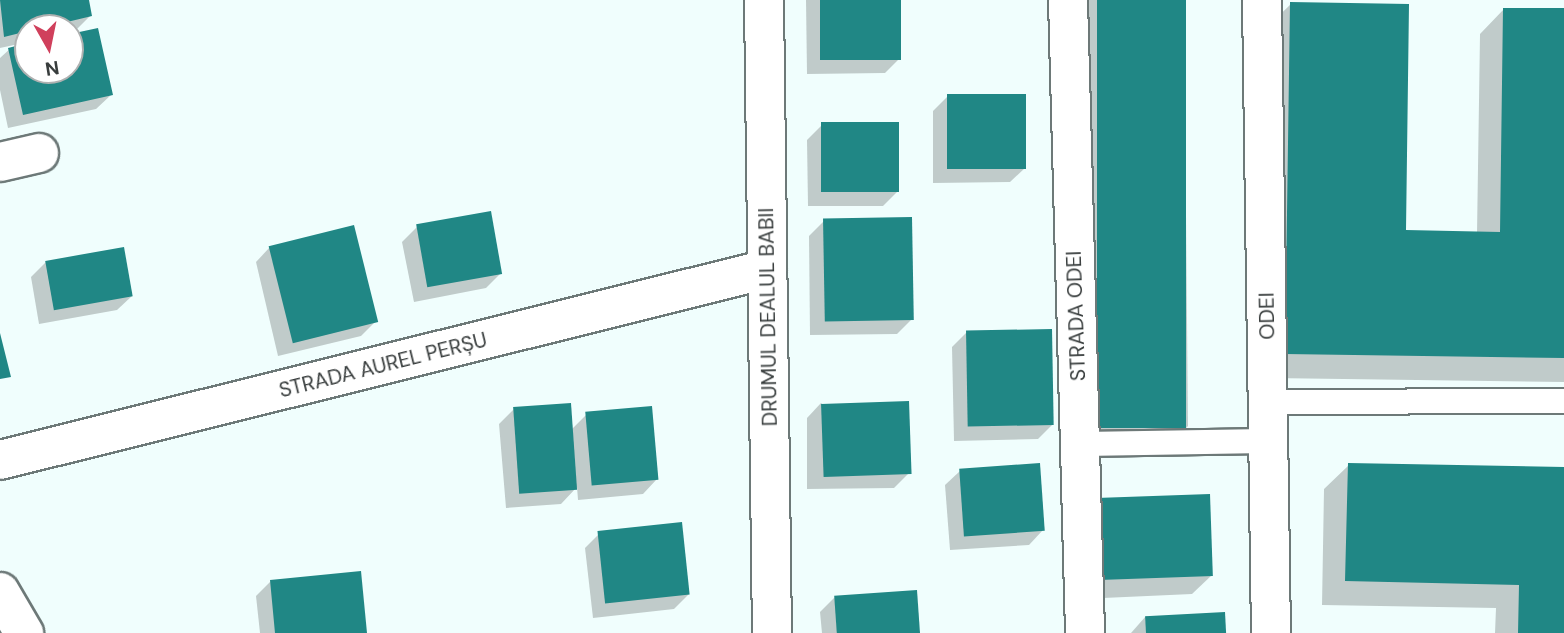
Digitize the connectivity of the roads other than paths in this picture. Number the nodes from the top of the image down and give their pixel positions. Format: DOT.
graph roads {
  1 [pos="764,0"];
  2 [pos="1068,0"];
  3 [pos="1262,0"];
  4 [pos="39,153"];
  5 [pos="0,162"];
  6 [pos="767,269"];
  7 [pos="1564,401"];
  8 [pos="1268,402"];
  9 [pos="1269,441"];
  10 [pos="1080,444"];
  11 [pos="0,460"];
  12 [pos="0,592"];
  13 [pos="24,633"];
  14 [pos="772,633"];
  15 [pos="1084,633"];
  16 [pos="1271,633"];
  1 -- 6 [label="street, DRUMUL DEALUL BABII"];
  2 -- 10 [label="street, STRADA ODEI"];
  3 -- 8 [label="street, ODEI"];
  4 -- 5 [label="street"];
  6 -- 11 [label="street, STRADA AUREL PERȘU"];
  6 -- 14 [label="street, DRUMUL DEALUL BABII"];
  7 -- 8 [label="lane"];
  8 -- 9 [label="street, ODEI"];
  9 -- 10 [label="lane"];
  9 -- 16 [label="street, ODEI"];
  10 -- 15 [label="street, STRADA ODEI"];
  12 -- 13 [label="street"];
}
